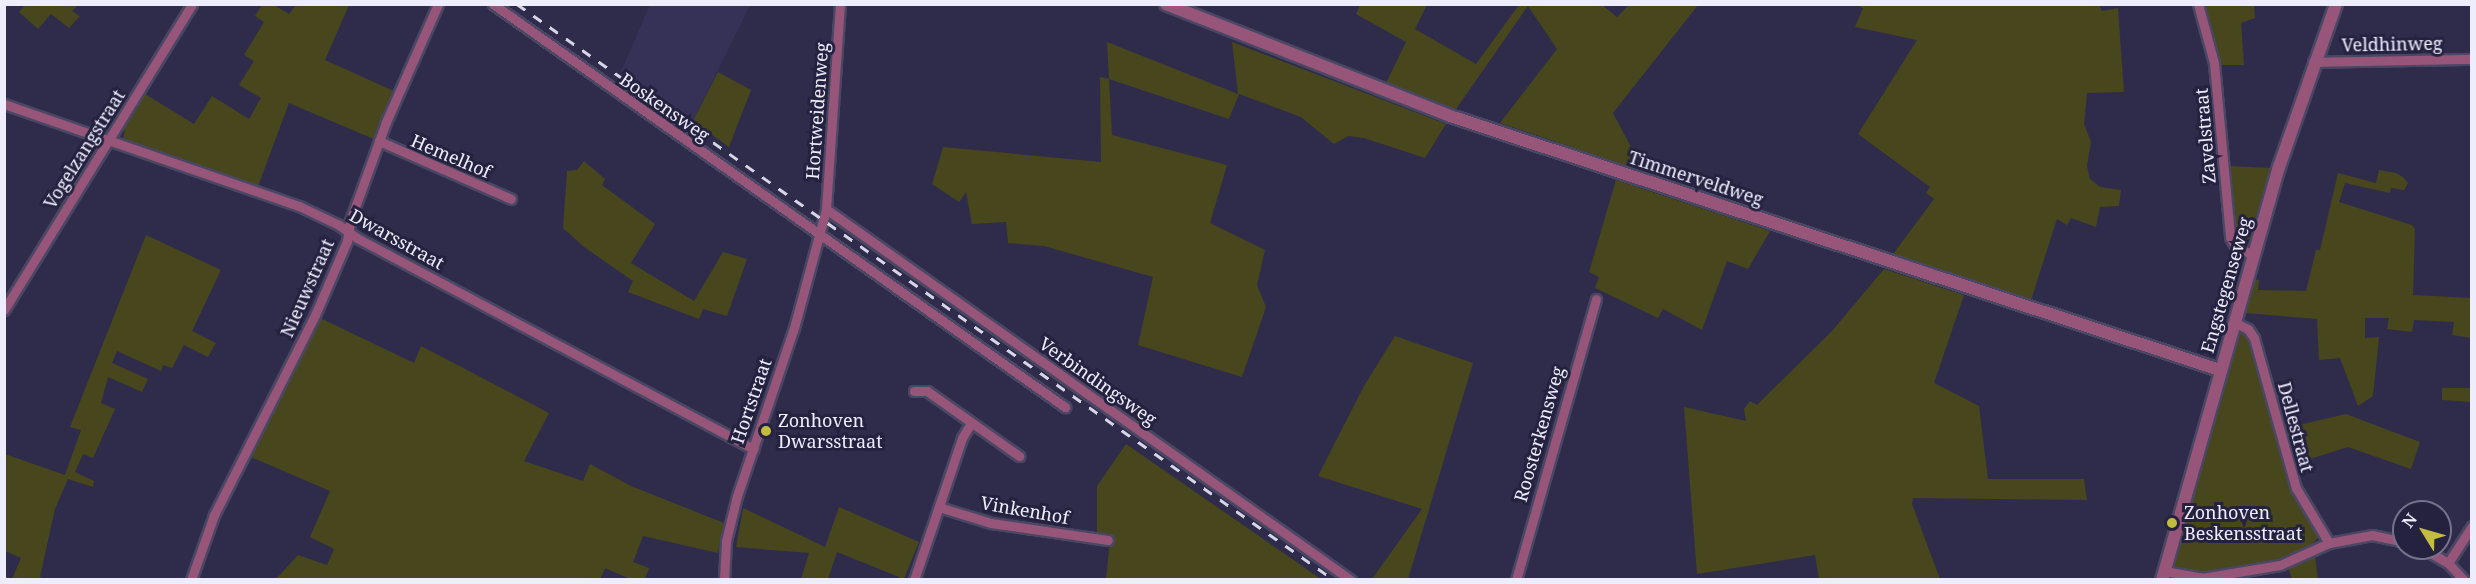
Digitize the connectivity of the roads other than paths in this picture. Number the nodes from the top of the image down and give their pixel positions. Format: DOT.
graph roads {
  1 [pos="192,4"];
  2 [pos="438,4"];
  3 [pos="493,4"];
  4 [pos="840,4"];
  5 [pos="1166,4"];
  6 [pos="2198,4"];
  7 [pos="2336,4"];
  8 [pos="2472,59"];
  9 [pos="2313,62"];
  10 [pos="4,104"];
  11 [pos="109,140"];
  12 [pos="379,141"];
  13 [pos="512,199"];
  14 [pos="826,209"];
  15 [pos="823,220"];
  16 [pos="350,232"];
  17 [pos="819,235"];
  18 [pos="817,246"];
  19 [pos="2253,255"];
  20 [pos="1596,298"];
  21 [pos="4,310"];
  22 [pos="2234,322"];
  23 [pos="942,327"];
  24 [pos="2220,370"];
  25 [pos="914,391"];
  26 [pos="1065,407"];
  27 [pos="971,423"];
  28 [pos="753,449"];
  29 [pos="1018,456"];
  30 [pos="939,507"];
  31 [pos="2472,526"];
  32 [pos="2392,538"];
  33 [pos="1108,540"];
  34 [pos="2328,543"];
  35 [pos="2444,560"];
  36 [pos="2448,562"];
  37 [pos="2163,575"];
  38 [pos="191,579"];
  39 [pos="724,579"];
  40 [pos="914,579"];
  41 [pos="1351,579"];
  42 [pos="1516,579"];
  43 [pos="2464,579"];
  1 -- 11 [label="street, Vogelzangstraat"];
  2 -- 12 [label="street, Nieuwstraat"];
  3 -- 17 [label="street, Boskensweg"];
  4 -- 14 [label="street, Hortweidenweg"];
  5 -- 24 [label="street, Timmerveldweg"];
  6 -- 19 [label="street, Zavelstraat"];
  7 -- 9 [label="street, Engstegenseweg"];
  8 -- 9 [label="street, Veldhinweg"];
  9 -- 19 [label="street, Engstegenseweg"];
  10 -- 11 [label="street, Dwarsstraat"];
  11 -- 16 [label="street, Dwarsstraat"];
  11 -- 21 [label="street, Vogelzangstraat"];
  12 -- 13 [label="street, Hemelhof"];
  12 -- 16 [label="street, Nieuwstraat"];
  14 -- 15 [label="street, Hortweidenweg"];
  14 -- 41 [label="street, Verbindingsweg"];
  15 -- 17 [label="street, Hortstraat"];
  16 -- 28 [label="street, Dwarsstraat"];
  16 -- 38 [label="street, Nieuwstraat"];
  17 -- 18 [label="street, Hortstraat"];
  17 -- 26 [label="street"];
  18 -- 23 [label="street"];
  18 -- 28 [label="street, Hortstraat"];
  19 -- 22 [label="street, Engstegenseweg"];
  20 -- 42 [label="street, Roosterkensweg"];
  22 -- 24 [label="street, Engstegenseweg"];
  22 -- 34 [label="street, Dellestraat"];
  24 -- 37 [label="street, Engstegenseweg"];
  25 -- 27 [label="street"];
  27 -- 29 [label="street"];
  27 -- 30 [label="street"];
  28 -- 39 [label="street, Hortstraat"];
  30 -- 33 [label="street, Vinkenhof"];
  30 -- 40 [label="street"];
  31 -- 36 [label="street"];
  32 -- 34 [label="street"];
  34 -- 37 [label="street"];
  35 -- 36 [label="street"];
  36 -- 43 [label="street"];
}
